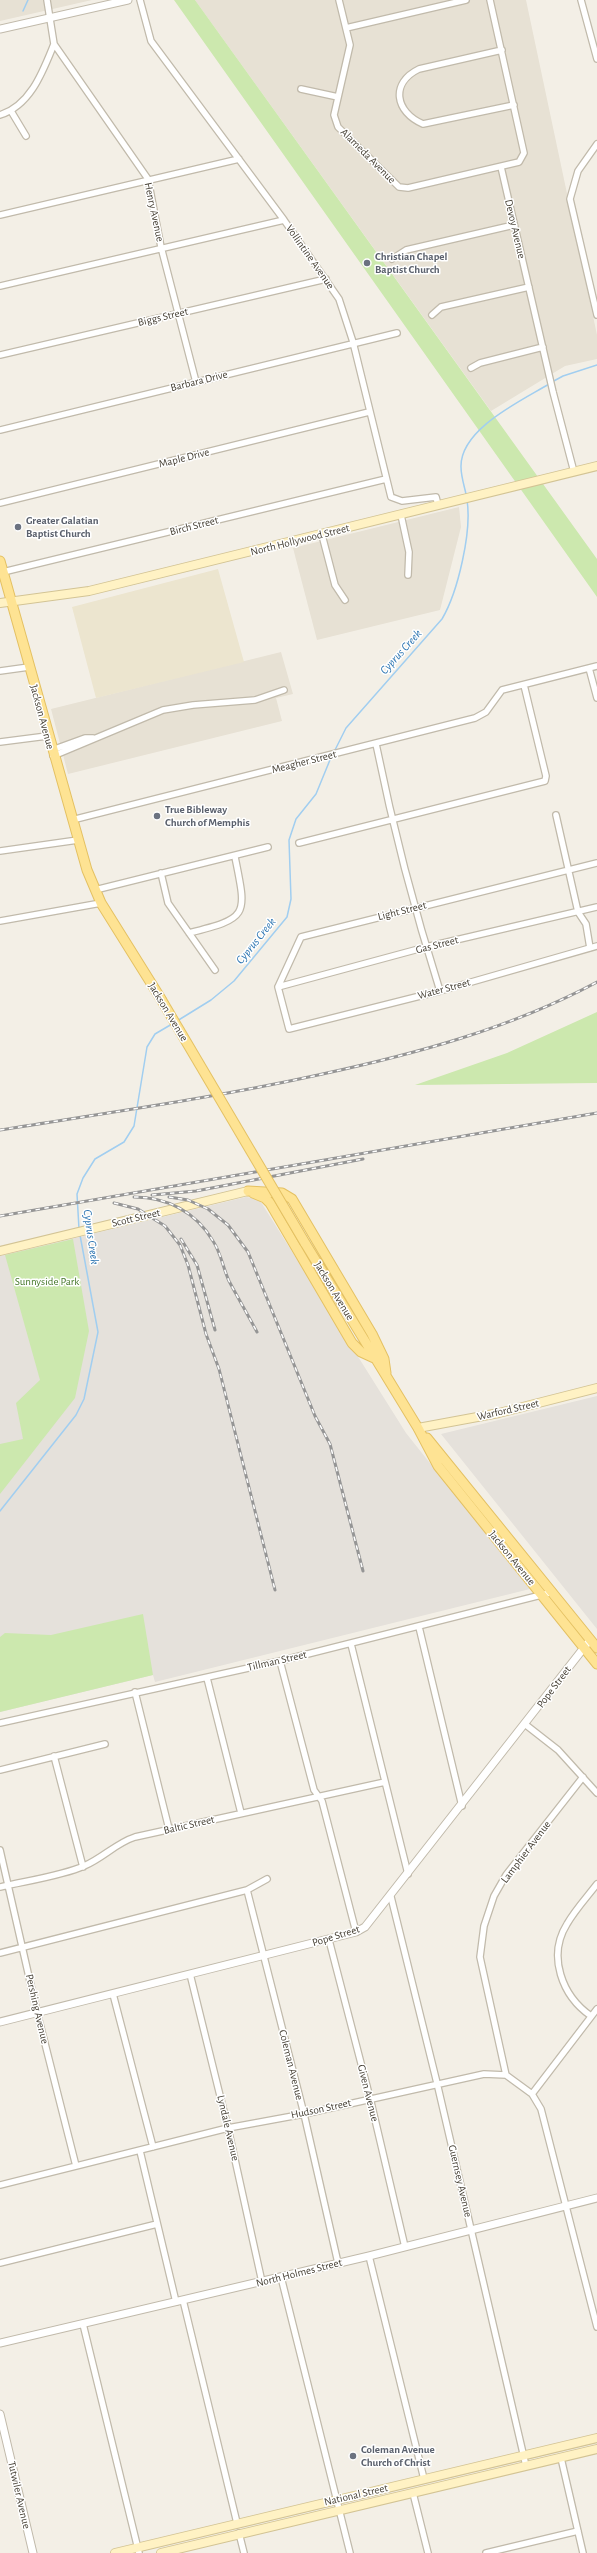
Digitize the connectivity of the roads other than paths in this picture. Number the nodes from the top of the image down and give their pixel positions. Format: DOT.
graph roads {
  1 [pos="47,0"];
  2 [pos="128,0"];
  3 [pos="140,0"];
  4 [pos="339,0"];
  5 [pos="466,0"];
  6 [pos="490,0"];
  7 [pos="581,0"];
  8 [pos="50,18"];
  9 [pos="346,28"];
  10 [pos="2,29"];
  11 [pos="54,44"];
  12 [pos="502,50"];
  13 [pos="597,59"];
  14 [pos="301,89"];
  15 [pos="338,98"];
  16 [pos="514,105"];
  17 [pos="11,111"];
  18 [pos="0,114"];
  19 [pos="26,136"];
  20 [pos="597,144"];
  21 [pos="239,160"];
  22 [pos="500,167"];
  23 [pos="148,179"];
  24 [pos="0,215"];
  25 [pos="284,220"];
  26 [pos="514,225"];
  27 [pos="161,247"];
  28 [pos="392,260"];
  29 [pos="326,278"];
  30 [pos="0,286"];
  31 [pos="529,287"];
  32 [pos="178,314"];
  33 [pos="597,314"];
  34 [pos="432,315"];
  35 [pos="397,333"];
  36 [pos="353,342"];
  37 [pos="543,347"];
  38 [pos="0,355"];
  39 [pos="471,368"];
  40 [pos="196,382"];
  41 [pos="369,412"];
  42 [pos="0,430"];
  43 [pos="597,466"];
  44 [pos="574,472"];
  45 [pos="386,479"];
  46 [pos="0,503"];
  47 [pos="438,505"];
  48 [pos="401,515"];
  49 [pos="322,534"];
  50 [pos="0,561"];
  51 [pos="3,572"];
  52 [pos="408,575"];
  53 [pos="345,600"];
  54 [pos="11,602"];
  55 [pos="0,603"];
  56 [pos="597,666"];
  57 [pos="29,667"];
  58 [pos="589,668"];
  59 [pos="0,671"];
  60 [pos="524,685"];
  61 [pos="284,690"];
  62 [pos="597,698"];
  63 [pos="47,736"];
  64 [pos="0,742"];
  65 [pos="376,744"];
  66 [pos="52,753"];
  67 [pos="556,816"];
  68 [pos="391,819"];
  69 [pos="72,820"];
  70 [pos="78,840"];
  71 [pos="299,843"];
  72 [pos="268,847"];
  73 [pos="0,851"];
  74 [pos="235,856"];
  75 [pos="597,863"];
  76 [pos="570,870"];
  77 [pos="160,873"];
  78 [pos="95,890"];
  79 [pos="102,903"];
  80 [pos="597,907"];
  81 [pos="414,908"];
  82 [pos="578,912"];
  83 [pos="0,921"];
  84 [pos="189,933"];
  85 [pos="597,946"];
  86 [pos="426,947"];
  87 [pos="590,948"];
  88 [pos="215,970"];
  89 [pos="278,987"];
  90 [pos="440,991"];
  91 [pos="248,1191"];
  92 [pos="0,1251"];
  93 [pos="374,1358"];
  94 [pos="386,1377"];
  95 [pos="597,1388"];
  96 [pos="418,1428"];
  97 [pos="479,1500"];
  98 [pos="470,1506"];
  99 [pos="553,1592"];
  100 [pos="542,1595"];
  101 [pos="419,1627"];
  102 [pos="590,1640"];
  103 [pos="351,1644"];
  104 [pos="584,1648"];
  105 [pos="597,1648"];
  106 [pos="280,1661"];
  107 [pos="597,1664"];
  108 [pos="207,1678"];
  109 [pos="135,1692"];
  110 [pos="0,1723"];
  111 [pos="526,1725"];
  112 [pos="105,1744"];
  113 [pos="54,1756"];
  114 [pos="0,1770"];
  115 [pos="583,1777"];
  116 [pos="385,1782"];
  117 [pos="597,1793"];
  118 [pos="317,1796"];
  119 [pos="462,1806"];
  120 [pos="241,1813"];
  121 [pos="169,1829"];
  122 [pos="0,1850"];
  123 [pos="83,1867"];
  124 [pos="408,1874"];
  125 [pos="268,1879"];
  126 [pos="597,1884"];
  127 [pos="9,1885"];
  128 [pos="0,1887"];
  129 [pos="246,1890"];
  130 [pos="390,1897"];
  131 [pos="356,1932"];
  132 [pos="328,1940"];
  133 [pos="23,1947"];
  134 [pos="0,1953"];
  135 [pos="263,1956"];
  136 [pos="190,1974"];
  137 [pos="113,1994"];
  138 [pos="597,2009"];
  139 [pos="36,2012"];
  140 [pos="591,2016"];
  141 [pos="0,2022"];
  142 [pos="506,2074"];
  143 [pos="437,2083"];
  144 [pos="532,2094"];
  145 [pos="370,2098"];
  146 [pos="304,2114"];
  147 [pos="228,2128"];
  148 [pos="153,2147"];
  149 [pos="140,2150"];
  150 [pos="76,2166"];
  151 [pos="0,2185"];
  152 [pos="597,2198"];
  153 [pos="567,2206"];
  154 [pos="157,2224"];
  155 [pos="471,2229"];
  156 [pos="405,2247"];
  157 [pos="369,2256"];
  158 [pos="0,2263"];
  159 [pos="338,2263"];
  160 [pos="281,2277"];
  161 [pos="262,2282"];
  162 [pos="180,2301"];
  163 [pos="83,2324"];
  164 [pos="597,2327"];
  165 [pos="0,2343"];
  166 [pos="0,2414"];
  167 [pos="597,2438"];
  168 [pos="597,2449"];
  169 [pos="524,2455"];
  170 [pos="561,2458"];
  171 [pos="526,2466"];
  172 [pos="424,2479"];
  173 [pos="413,2493"];
  174 [pos="337,2499"];
  175 [pos="340,2510"];
  176 [pos="237,2523"];
  177 [pos="578,2530"];
  178 [pos="239,2533"];
  179 [pos="138,2550"];
  180 [pos="33,2553"];
  181 [pos="115,2553"];
  182 [pos="161,2553"];
  183 [pos="244,2553"];
  184 [pos="350,2553"];
  185 [pos="428,2553"];
  186 [pos="486,2553"];
  187 [pos="583,2553"];
  1 -- 8 [label="street, Henry Avenue"];
  2 -- 8 [label="street"];
  3 -- 21 [label="street, Vollintine Avenue"];
  4 -- 9 [label="street, Alameda Avenue"];
  5 -- 9 [label="street"];
  6 -- 12 [label="street"];
  7 -- 13 [label="street"];
  8 -- 10 [label="street"];
  8 -- 11 [label="street, Henry Avenue"];
  9 -- 15 [label="street, Alameda Avenue"];
  11 -- 17 [label="street"];
  11 -- 23 [label="street, Henry Avenue"];
  12 -- 16 [label="street"];
  12 -- 16 [label="street"];
  14 -- 15 [label="street"];
  15 -- 22 [label="street, Alameda Avenue"];
  16 -- 22 [label="street"];
  17 -- 18 [label="street"];
  17 -- 19 [label="street"];
  20 -- 33 [label="street"];
  21 -- 23 [label="street"];
  21 -- 25 [label="street, Vollintine Avenue"];
  22 -- 26 [label="street, Devoy Avenue"];
  23 -- 24 [label="street"];
  23 -- 27 [label="street, Henry Avenue"];
  25 -- 27 [label="street"];
  25 -- 29 [label="street, Vollintine Avenue"];
  26 -- 28 [label="street"];
  26 -- 31 [label="street, Devoy Avenue"];
  27 -- 30 [label="street"];
  27 -- 32 [label="street, Henry Avenue"];
  29 -- 32 [label="street, Biggs Street"];
  29 -- 36 [label="street, Vollintine Avenue"];
  31 -- 34 [label="street"];
  31 -- 37 [label="street, Devoy Avenue"];
  32 -- 38 [label="street, Biggs Street"];
  32 -- 40 [label="street, Henry Avenue"];
  35 -- 36 [label="street, Barbara Drive"];
  36 -- 40 [label="street, Barbara Drive"];
  36 -- 41 [label="street, Vollintine Avenue"];
  37 -- 39 [label="street"];
  37 -- 44 [label="street, Devoy Avenue"];
  40 -- 42 [label="street, Barbara Drive"];
  41 -- 45 [label="street, Vollintine Avenue"];
  41 -- 46 [label="street, Maple Drive"];
  43 -- 44 [label="main road, North Hollywood Street"];
  44 -- 47 [label="main road, North Hollywood Street"];
  45 -- 47 [label="street, Vollintine Avenue"];
  45 -- 51 [label="street, Birch Street"];
  47 -- 48 [label="main road, North Hollywood Street"];
  48 -- 49 [label="main road, North Hollywood Street"];
  48 -- 52 [label="street"];
  49 -- 53 [label="street"];
  49 -- 54 [label="main road, North Hollywood Street"];
  50 -- 51 [label="main road, Jackson Avenue"];
  51 -- 54 [label="main road, Jackson Avenue"];
  54 -- 55 [label="main road, North Hollywood Street"];
  54 -- 57 [label="main road, Jackson Avenue"];
  56 -- 58 [label="street, Meagher Street"];
  57 -- 59 [label="street"];
  57 -- 63 [label="main road, Jackson Avenue"];
  58 -- 60 [label="street, Meagher Street"];
  58 -- 62 [label="street"];
  60 -- 65 [label="street, Meagher Street"];
  60 -- 68 [label="street"];
  61 -- 66 [label="street"];
  63 -- 64 [label="street"];
  63 -- 66 [label="main road, Jackson Avenue"];
  65 -- 68 [label="street"];
  65 -- 69 [label="street, Meagher Street"];
  66 -- 69 [label="main road, Jackson Avenue"];
  67 -- 76 [label="street"];
  68 -- 71 [label="street"];
  68 -- 81 [label="street"];
  69 -- 70 [label="main road, Jackson Avenue"];
  70 -- 73 [label="street"];
  70 -- 78 [label="main road, Jackson Avenue"];
  72 -- 74 [label="street"];
  74 -- 77 [label="street"];
  74 -- 84 [label="street"];
  75 -- 76 [label="street, Light Street"];
  76 -- 81 [label="street, Light Street"];
  76 -- 82 [label="street"];
  77 -- 78 [label="street"];
  77 -- 84 [label="street"];
  78 -- 79 [label="main road, Jackson Avenue"];
  79 -- 83 [label="street"];
  79 -- 93 [label="main road, Jackson Avenue, bridge"];
  80 -- 82 [label="street, Gas Street"];
  81 -- 86 [label="street"];
  81 -- 89 [label="street, Light Street"];
  82 -- 86 [label="street, Gas Street"];
  82 -- 87 [label="street"];
  84 -- 88 [label="street"];
  85 -- 87 [label="street, Water Street"];
  86 -- 89 [label="street, Gas Street"];
  86 -- 90 [label="street"];
  87 -- 90 [label="street, Water Street"];
  89 -- 90 [label="street, Water Street"];
  91 -- 92 [label="main road, Scott Street"];
  91 -- 93 [label="main road"];
  91 -- 94 [label="main road"];
  93 -- 94 [label="main road, Jackson Avenue"];
  94 -- 96 [label="main road, Jackson Avenue"];
  95 -- 96 [label="main road, Warford Street"];
  96 -- 97 [label="main road, Jackson Avenue"];
  96 -- 98 [label="main road, Jackson Avenue"];
  97 -- 98 [label="street"];
  97 -- 99 [label="main road, Jackson Avenue"];
  98 -- 100 [label="main road, Jackson Avenue"];
  99 -- 100 [label="street, Tillman Street"];
  99 -- 102 [label="main road, Jackson Avenue"];
  100 -- 101 [label="street, Tillman Street"];
  100 -- 104 [label="main road, Jackson Avenue"];
  101 -- 103 [label="street, Tillman Street"];
  101 -- 119 [label="street"];
  102 -- 104 [label="street, Pope Street"];
  102 -- 105 [label="main road, Jackson Avenue"];
  103 -- 106 [label="street, Tillman Street"];
  103 -- 116 [label="street"];
  104 -- 107 [label="main road, Jackson Avenue"];
  104 -- 111 [label="street, Pope Street"];
  106 -- 108 [label="street, Tillman Street"];
  106 -- 118 [label="street"];
  108 -- 109 [label="street, Tillman Street"];
  108 -- 120 [label="street"];
  109 -- 110 [label="street, Tillman Street"];
  109 -- 121 [label="street"];
  111 -- 115 [label="street"];
  111 -- 119 [label="street, Pope Street"];
  112 -- 113 [label="street"];
  113 -- 114 [label="street"];
  113 -- 123 [label="street"];
  115 -- 117 [label="street"];
  115 -- 142 [label="street, Lamphier Avenue"];
  116 -- 118 [label="street, Baltic Street"];
  116 -- 124 [label="street"];
  118 -- 120 [label="street, Baltic Street"];
  118 -- 131 [label="street"];
  119 -- 124 [label="street, Pope Street"];
  120 -- 121 [label="street, Baltic Street"];
  121 -- 123 [label="street, Baltic Street"];
  122 -- 127 [label="street, Pershing Avenue"];
  123 -- 127 [label="street, Baltic Street"];
  124 -- 130 [label="street, Pope Street"];
  125 -- 129 [label="street"];
  126 -- 140 [label="street"];
  127 -- 128 [label="street, Baltic Street"];
  127 -- 133 [label="street, Pershing Avenue"];
  129 -- 133 [label="street"];
  129 -- 135 [label="street, Coleman Avenue"];
  130 -- 131 [label="street, Pope Street"];
  130 -- 143 [label="street, Guernsey Avenue"];
  131 -- 132 [label="street, Pope Street"];
  132 -- 135 [label="street, Pope Street"];
  132 -- 145 [label="street, Given Avenue"];
  133 -- 134 [label="street"];
  133 -- 139 [label="street, Pershing Avenue"];
  135 -- 136 [label="street, Pope Street"];
  135 -- 146 [label="street, Coleman Avenue"];
  136 -- 137 [label="street, Pope Street"];
  136 -- 147 [label="street, Lyndale Avenue"];
  137 -- 139 [label="street, Pope Street"];
  137 -- 148 [label="street"];
  138 -- 140 [label="street"];
  139 -- 141 [label="street, Pope Street"];
  139 -- 150 [label="street, Pershing Avenue"];
  140 -- 144 [label="street"];
  142 -- 143 [label="street, Hudson Street"];
  142 -- 144 [label="street"];
  143 -- 145 [label="street, Hudson Street"];
  143 -- 155 [label="street, Guernsey Avenue"];
  144 -- 153 [label="street"];
  145 -- 146 [label="street, Hudson Street"];
  145 -- 156 [label="street, Given Avenue"];
  146 -- 147 [label="street, Hudson Street"];
  146 -- 159 [label="street, Coleman Avenue"];
  147 -- 148 [label="street, Hudson Street"];
  147 -- 161 [label="street, Lyndale Avenue"];
  148 -- 149 [label="street, Hudson Street"];
  149 -- 150 [label="street, Hudson Street"];
  149 -- 154 [label="street"];
  150 -- 151 [label="street, Hudson Street"];
  152 -- 153 [label="street, North Holmes Street"];
  153 -- 155 [label="street, North Holmes Street"];
  153 -- 164 [label="street"];
  154 -- 158 [label="street"];
  154 -- 162 [label="street"];
  155 -- 156 [label="street, North Holmes Street"];
  155 -- 169 [label="street, Guernsey Avenue"];
  156 -- 157 [label="street, North Holmes Street"];
  157 -- 159 [label="street, North Holmes Street"];
  157 -- 172 [label="street"];
  159 -- 160 [label="street, North Holmes Street"];
  160 -- 161 [label="street, North Holmes Street"];
  160 -- 174 [label="street"];
  161 -- 162 [label="street, North Holmes Street"];
  162 -- 163 [label="street, North Holmes Street"];
  162 -- 176 [label="street"];
  163 -- 165 [label="street, North Holmes Street"];
  163 -- 179 [label="street"];
  166 -- 180 [label="street, Tutwiler Avenue"];
  167 -- 169 [label="main road, National Street"];
  168 -- 170 [label="main road, National Street"];
  169 -- 171 [label="street, Guernsey Avenue"];
  169 -- 172 [label="main road, National Street"];
  170 -- 171 [label="main road, National Street"];
  170 -- 177 [label="street"];
  171 -- 173 [label="main road, National Street"];
  172 -- 174 [label="main road, National Street"];
  173 -- 175 [label="main road, National Street"];
  173 -- 185 [label="street"];
  174 -- 175 [label="street"];
  174 -- 176 [label="main road, National Street"];
  175 -- 178 [label="main road, National Street"];
  175 -- 184 [label="street"];
  176 -- 179 [label="main road, National Street"];
  177 -- 186 [label="street"];
  177 -- 187 [label="street"];
  178 -- 182 [label="main road, National Street"];
  178 -- 183 [label="street"];
  179 -- 181 [label="main road, National Street"];
}
